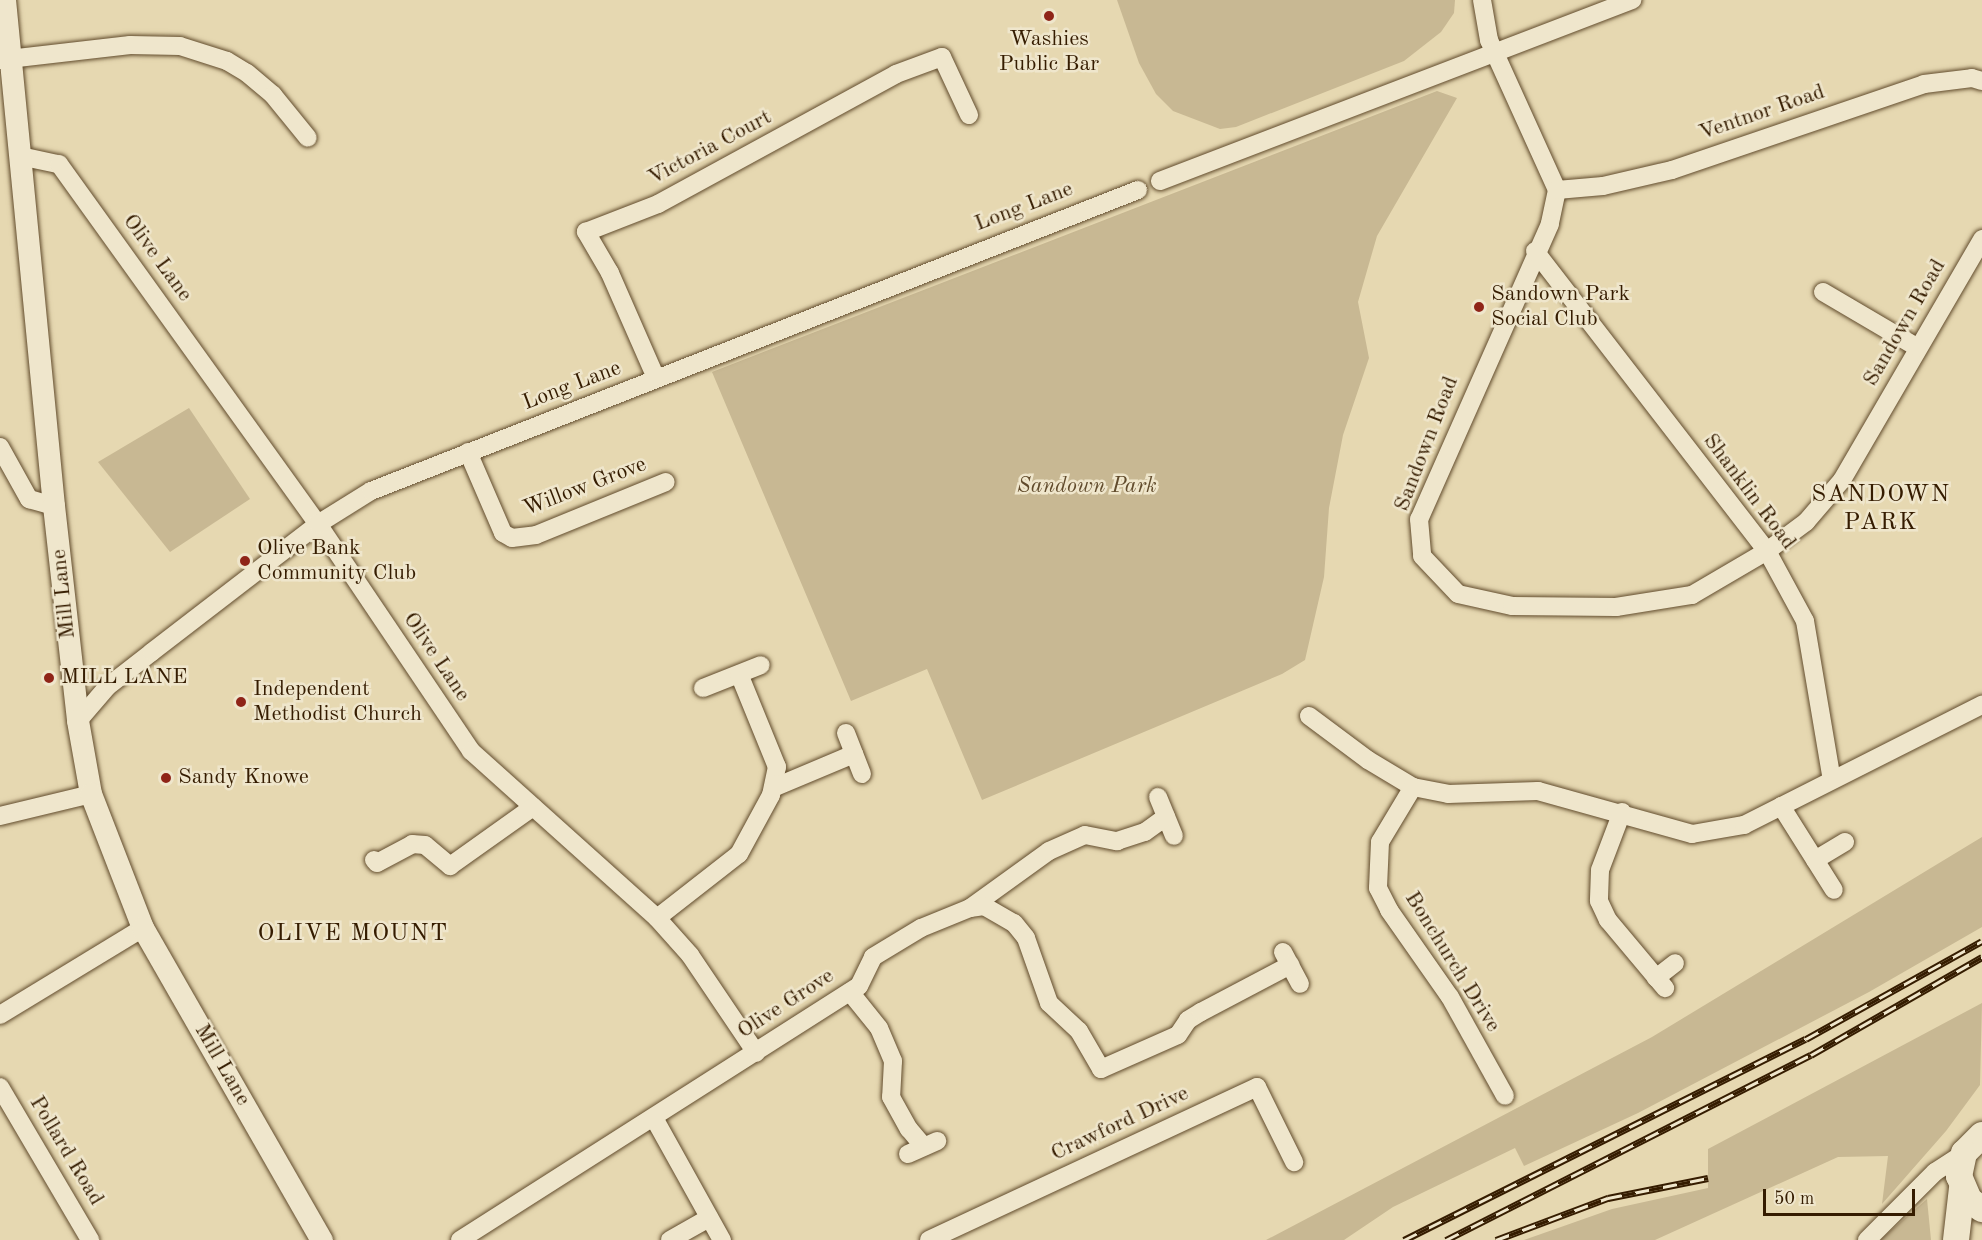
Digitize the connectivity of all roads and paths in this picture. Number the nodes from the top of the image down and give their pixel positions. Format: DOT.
graph roads {
  1 [pos="5,0"];
  2 [pos="1482,0"];
  3 [pos="1632,0"];
  4 [pos="1495,53"];
  5 [pos="6,59"];
  6 [pos="1982,81"];
  7 [pos="969,115"];
  8 [pos="308,138"];
  9 [pos="20,156"];
  10 [pos="1160,181"];
  11 [pos="1138,190"];
  12 [pos="1557,190"];
  13 [pos="1982,239"];
  14 [pos="1535,251"];
  15 [pos="1823,292"];
  16 [pos="1918,348"];
  17 [pos="656,378"];
  18 [pos="0,447"];
  19 [pos="468,452"];
  20 [pos="666,482"];
  21 [pos="54,506"];
  22 [pos="318,524"];
  23 [pos="1767,551"];
  24 [pos="761,665"];
  25 [pos="739,674"];
  26 [pos="703,687"];
  27 [pos="1982,705"];
  28 [pos="1309,716"];
  29 [pos="78,721"];
  30 [pos="846,733"];
  31 [pos="854,754"];
  32 [pos="862,774"];
  33 [pos="1833,780"];
  34 [pos="1413,787"];
  35 [pos="773,788"];
  36 [pos="91,794"];
  37 [pos="1158,797"];
  38 [pos="1781,806"];
  39 [pos="533,807"];
  40 [pos="1622,812"];
  41 [pos="0,816"];
  42 [pos="1166,817"];
  43 [pos="1174,836"];
  44 [pos="1845,842"];
  45 [pos="374,860"];
  46 [pos="1815,860"];
  47 [pos="1833,890"];
  48 [pos="970,908"];
  49 [pos="657,918"];
  50 [pos="143,928"];
  51 [pos="1675,963"];
  52 [pos="1300,984"];
  53 [pos="850,992"];
  54 [pos="0,1015"];
  55 [pos="756,1053"];
  56 [pos="0,1087"];
  57 [pos="1505,1096"];
  58 [pos="654,1118"];
  59 [pos="1982,1119"];
  60 [pos="1971,1145"];
  61 [pos="923,1147"];
  62 [pos="1294,1162"];
  63 [pos="1962,1188"];
  64 [pos="1982,1209"];
  65 [pos="709,1218"];
  66 [pos="90,1240"];
  67 [pos="322,1240"];
  68 [pos="460,1240"];
  69 [pos="670,1240"];
  70 [pos="722,1240"];
  71 [pos="929,1240"];
  72 [pos="1867,1240"];
  73 [pos="1956,1240"];
  1 -- 5 [label="street, Mill Lane"];
  2 -- 4 [label="street"];
  3 -- 4 [label="street"];
  4 -- 10 [label="street"];
  4 -- 12 [label="street"];
  5 -- 8 [label="street"];
  5 -- 9 [label="street, Mill Lane"];
  6 -- 12 [label="street, Ventnor Road"];
  7 -- 17 [label="street, Victoria Court"];
  9 -- 21 [label="street, Mill Lane"];
  9 -- 22 [label="street, Olive Lane"];
  11 -- 17 [label="street, Long Lane"];
  12 -- 14 [label="street, Sandown Road"];
  13 -- 16 [label="street, Sandown Road"];
  14 -- 23 [label="street, Shanklin Road"];
  14 -- 23 [label="street, Sandown Road"];
  15 -- 16 [label="street"];
  16 -- 23 [label="street, Sandown Road"];
  17 -- 19 [label="street, Long Lane"];
  18 -- 21 [label="street"];
  19 -- 20 [label="street, Willow Grove"];
  19 -- 22 [label="street, Long Lane"];
  21 -- 29 [label="street, Mill Lane"];
  22 -- 29 [label="street, Long Lane"];
  22 -- 39 [label="street, Olive Lane"];
  23 -- 33 [label="street, Shanklin Road"];
  24 -- 25 [label="street"];
  25 -- 26 [label="street"];
  25 -- 35 [label="street"];
  27 -- 33 [label="street"];
  28 -- 34 [label="street"];
  29 -- 36 [label="street, Mill Lane"];
  30 -- 31 [label="street"];
  31 -- 32 [label="street"];
  31 -- 35 [label="street"];
  33 -- 38 [label="street"];
  34 -- 40 [label="street"];
  34 -- 57 [label="street, Bonchurch Drive"];
  35 -- 49 [label="street"];
  36 -- 41 [label="street"];
  36 -- 50 [label="street, Mill Lane"];
  37 -- 42 [label="street"];
  38 -- 40 [label="street"];
  38 -- 46 [label="street"];
  39 -- 45 [label="street"];
  39 -- 49 [label="street, Olive Lane"];
  40 -- 51 [label="street"];
  42 -- 43 [label="street"];
  42 -- 48 [label="street, Olive Grove"];
  44 -- 46 [label="street"];
  46 -- 47 [label="street"];
  48 -- 52 [label="street"];
  48 -- 53 [label="street, Olive Grove"];
  49 -- 55 [label="street, Olive Lane"];
  50 -- 54 [label="street"];
  50 -- 67 [label="street, Mill Lane"];
  53 -- 55 [label="street, Olive Grove"];
  53 -- 61 [label="street"];
  55 -- 58 [label="street, Olive Grove"];
  56 -- 66 [label="street, Pollard Road"];
  58 -- 65 [label="street"];
  58 -- 68 [label="street, Olive Grove"];
  59 -- 60 [label="main road"];
  60 -- 63 [label="main road"];
  60 -- 72 [label="street"];
  62 -- 71 [label="street, Crawford Drive"];
  63 -- 64 [label="main road"];
  63 -- 73 [label="main road"];
  65 -- 69 [label="street"];
  65 -- 70 [label="street"];
}
